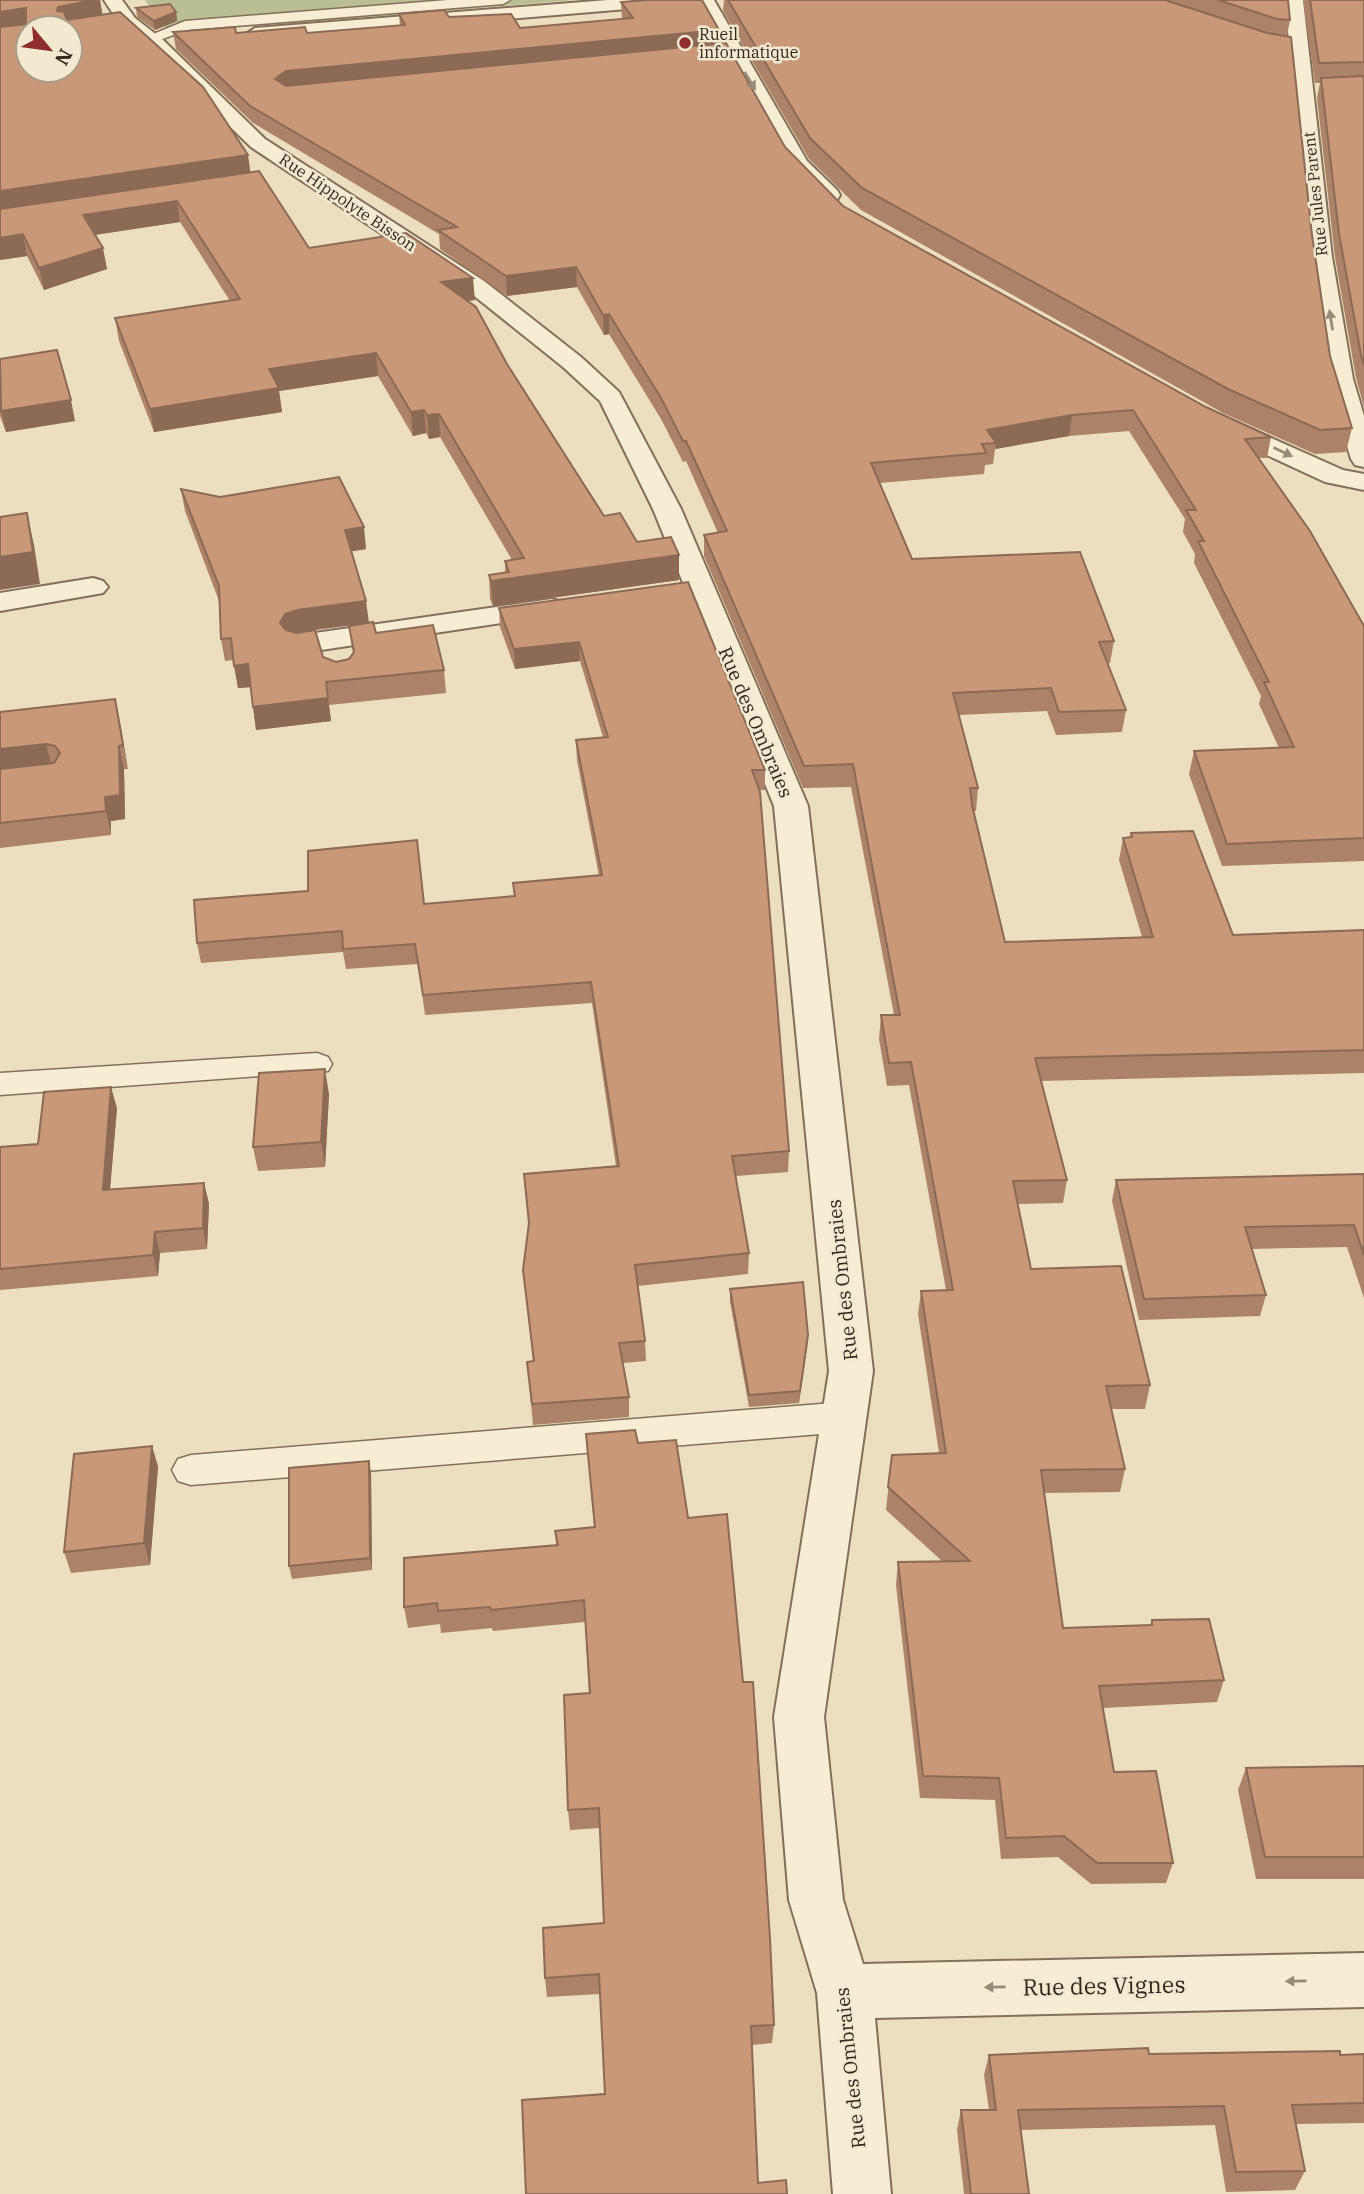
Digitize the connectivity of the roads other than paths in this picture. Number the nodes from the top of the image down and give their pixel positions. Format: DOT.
graph roads {
  1 [pos="113,0"];
  2 [pos="493,0"];
  3 [pos="675,0"];
  4 [pos="705,0"];
  5 [pos="1294,0"];
  6 [pos="404,4"];
  7 [pos="317,7"];
  8 [pos="128,22"];
  9 [pos="105,25"];
  10 [pos="152,41"];
  11 [pos="311,176"];
  12 [pos="271,182"];
  13 [pos="842,208"];
  14 [pos="1200,412"];
  15 [pos="1364,459"];
  16 [pos="1364,482"];
  17 [pos="667,509"];
  18 [pos="93,587"];
  19 [pos="0,603"];
  20 [pos="577,605"];
  21 [pos="301,644"];
  22 [pos="317,1063"];
  23 [pos="0,1084"];
  24 [pos="845,1417"];
  25 [pos="191,1470"];
  26 [pos="1364,1980"];
  27 [pos="845,1993"];
  28 [pos="862,2194"];
  1 -- 8 [label="street, Rue Hippolyte Bisson"];
  2 -- 6 [label="lane"];
  3 -- 10 [label="street"];
  4 -- 13 [label="street, one-way"];
  15 -- 5 [label="street, Rue Jules Parent, one-way"];
  6 -- 7 [label="lane"];
  7 -- 10 [label="lane"];
  8 -- 9 [label="street"];
  8 -- 10 [label="street, Rue Hippolyte Bisson"];
  10 -- 11 [label="street, Rue Hippolyte Bisson"];
  11 -- 12 [label="street"];
  11 -- 17 [label="street, Rue Hippolyte Bisson"];
  14 -- 16 [label="street, one-way"];
  17 -- 24 [label="street, Rue des Ombraies"];
  18 -- 19 [label="street"];
  20 -- 21 [label="street"];
  22 -- 23 [label="lane"];
  24 -- 25 [label="lane"];
  24 -- 27 [label="street, Rue des Ombraies"];
  26 -- 27 [label="street, Rue des Vignes, one-way"];
  27 -- 28 [label="street, Rue des Ombraies"];
}
